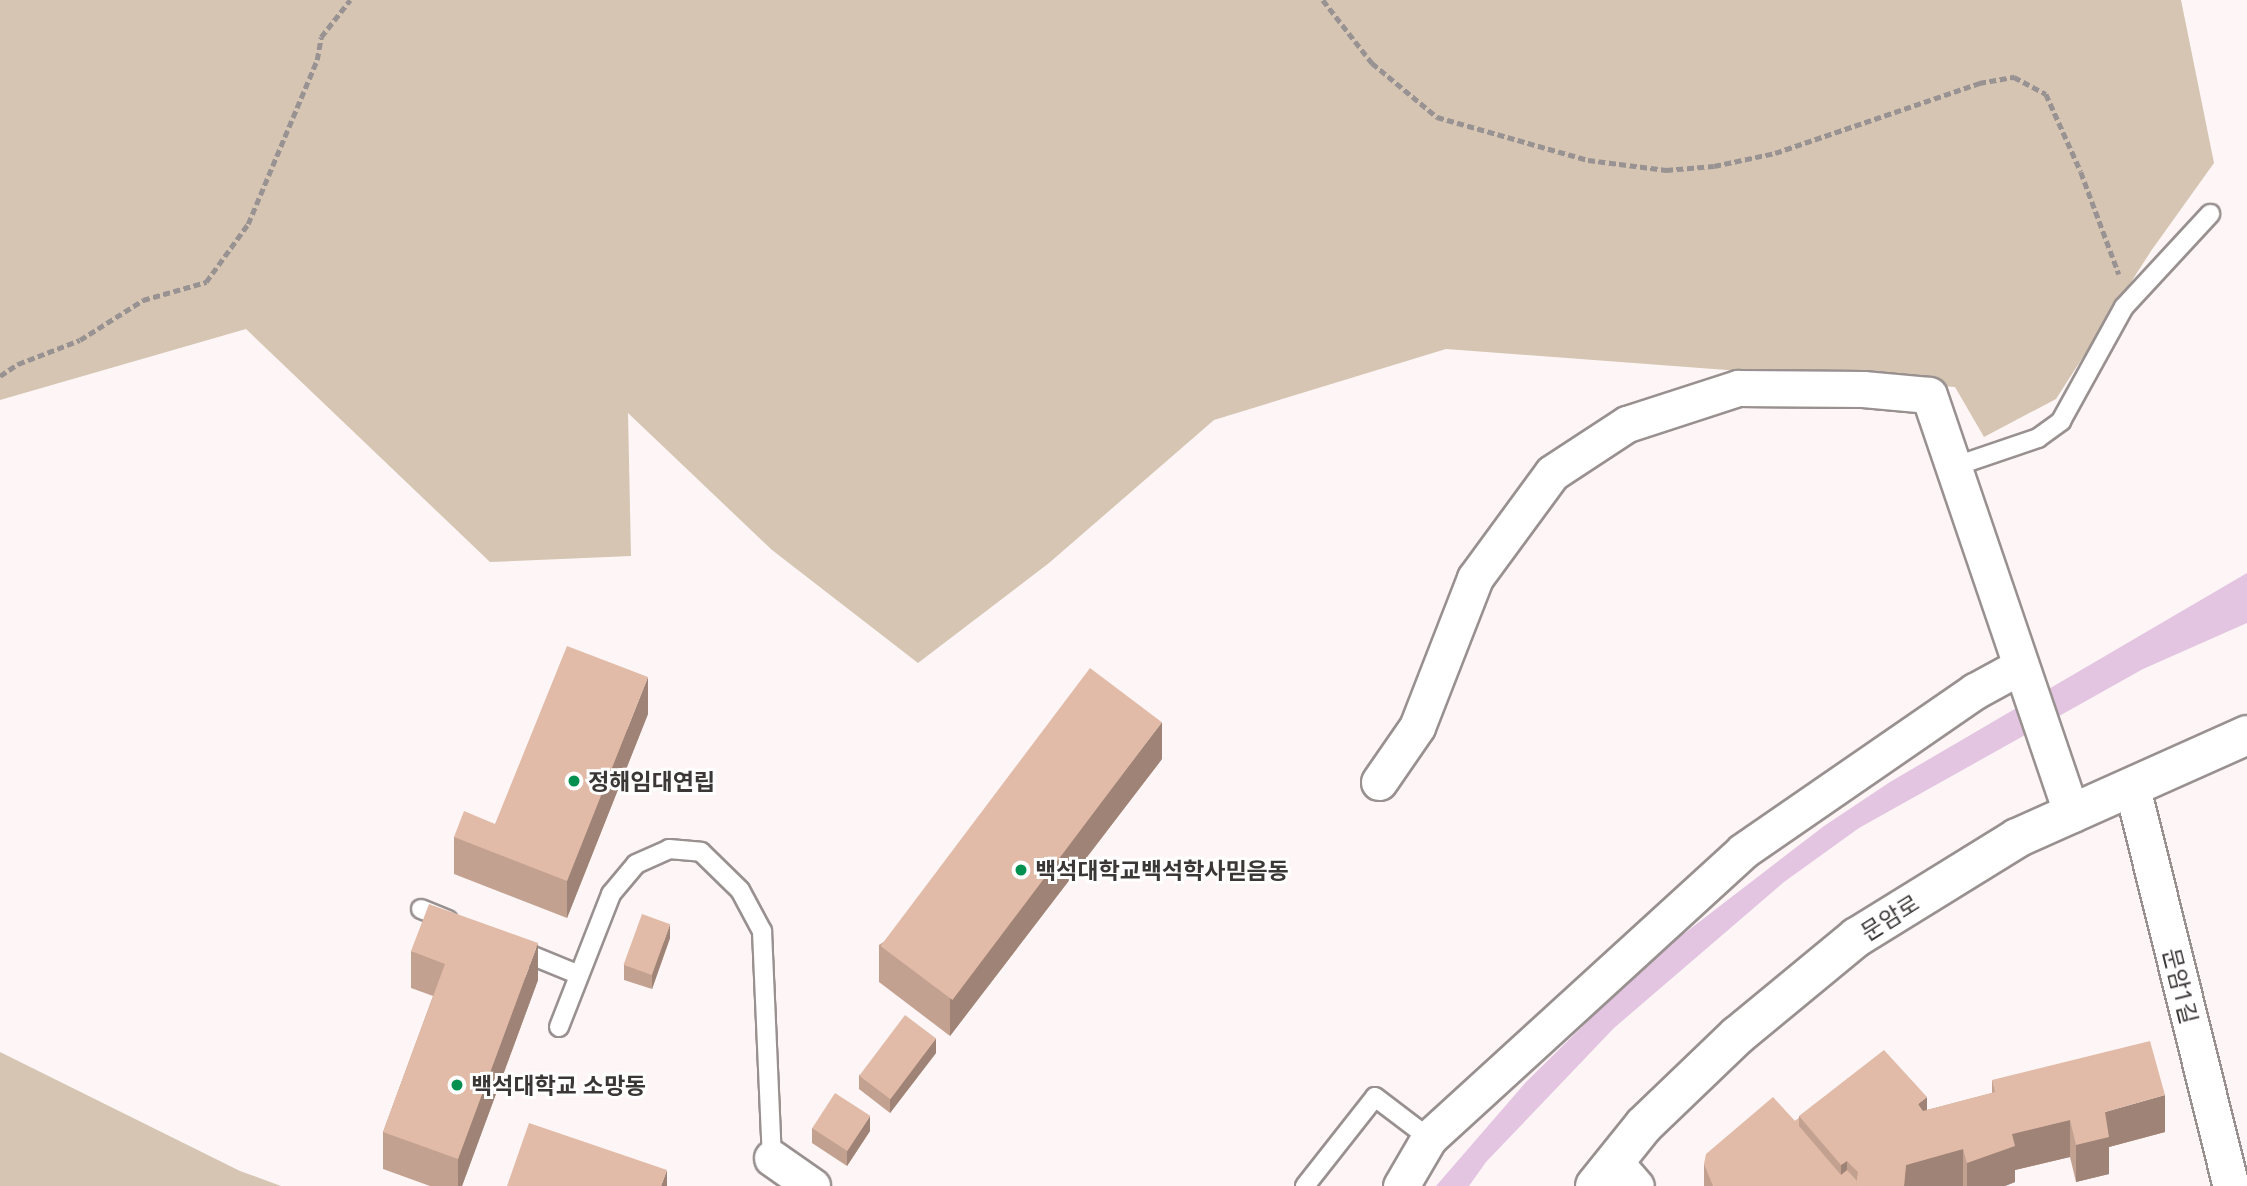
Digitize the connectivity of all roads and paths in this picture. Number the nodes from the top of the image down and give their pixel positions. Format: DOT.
graph roads {
  1 [pos="349,0"];
  2 [pos="1323,0"];
  3 [pos="2210,214"];
  4 [pos="2124,307"];
  5 [pos="0,376"];
  6 [pos="1953,467"];
  7 [pos="2024,680"];
  8 [pos="2247,734"];
  9 [pos="1379,782"];
  10 [pos="2132,787"];
  11 [pos="2072,814"];
  12 [pos="421,909"];
  13 [pos="469,929"];
  14 [pos="493,939"];
  15 [pos="577,974"];
  16 [pos="559,1027"];
  17 [pos="1429,1139"];
  18 [pos="772,1158"];
  19 [pos="1615,1178"];
  20 [pos="812,1186"];
  21 [pos="1305,1186"];
  22 [pos="1401,1186"];
  23 [pos="2231,1186"];
  1 -- 5 [label="path"];
  2 -- 4 [label="path"];
  3 -- 4 [label="lane"];
  4 -- 6 [label="lane"];
  6 -- 7 [label="street"];
  6 -- 9 [label="street"];
  7 -- 11 [label="street"];
  7 -- 17 [label="street"];
  8 -- 10 [label="street, 문암로"];
  10 -- 11 [label="street, 문암로"];
  10 -- 23 [label="street, 문암1길"];
  11 -- 19 [label="street, 문암로"];
  12 -- 13 [label="lane"];
  14 -- 15 [label="lane"];
  15 -- 16 [label="lane"];
  15 -- 18 [label="lane"];
  17 -- 21 [label="lane"];
  17 -- 22 [label="street"];
  18 -- 20 [label="street"];
}
